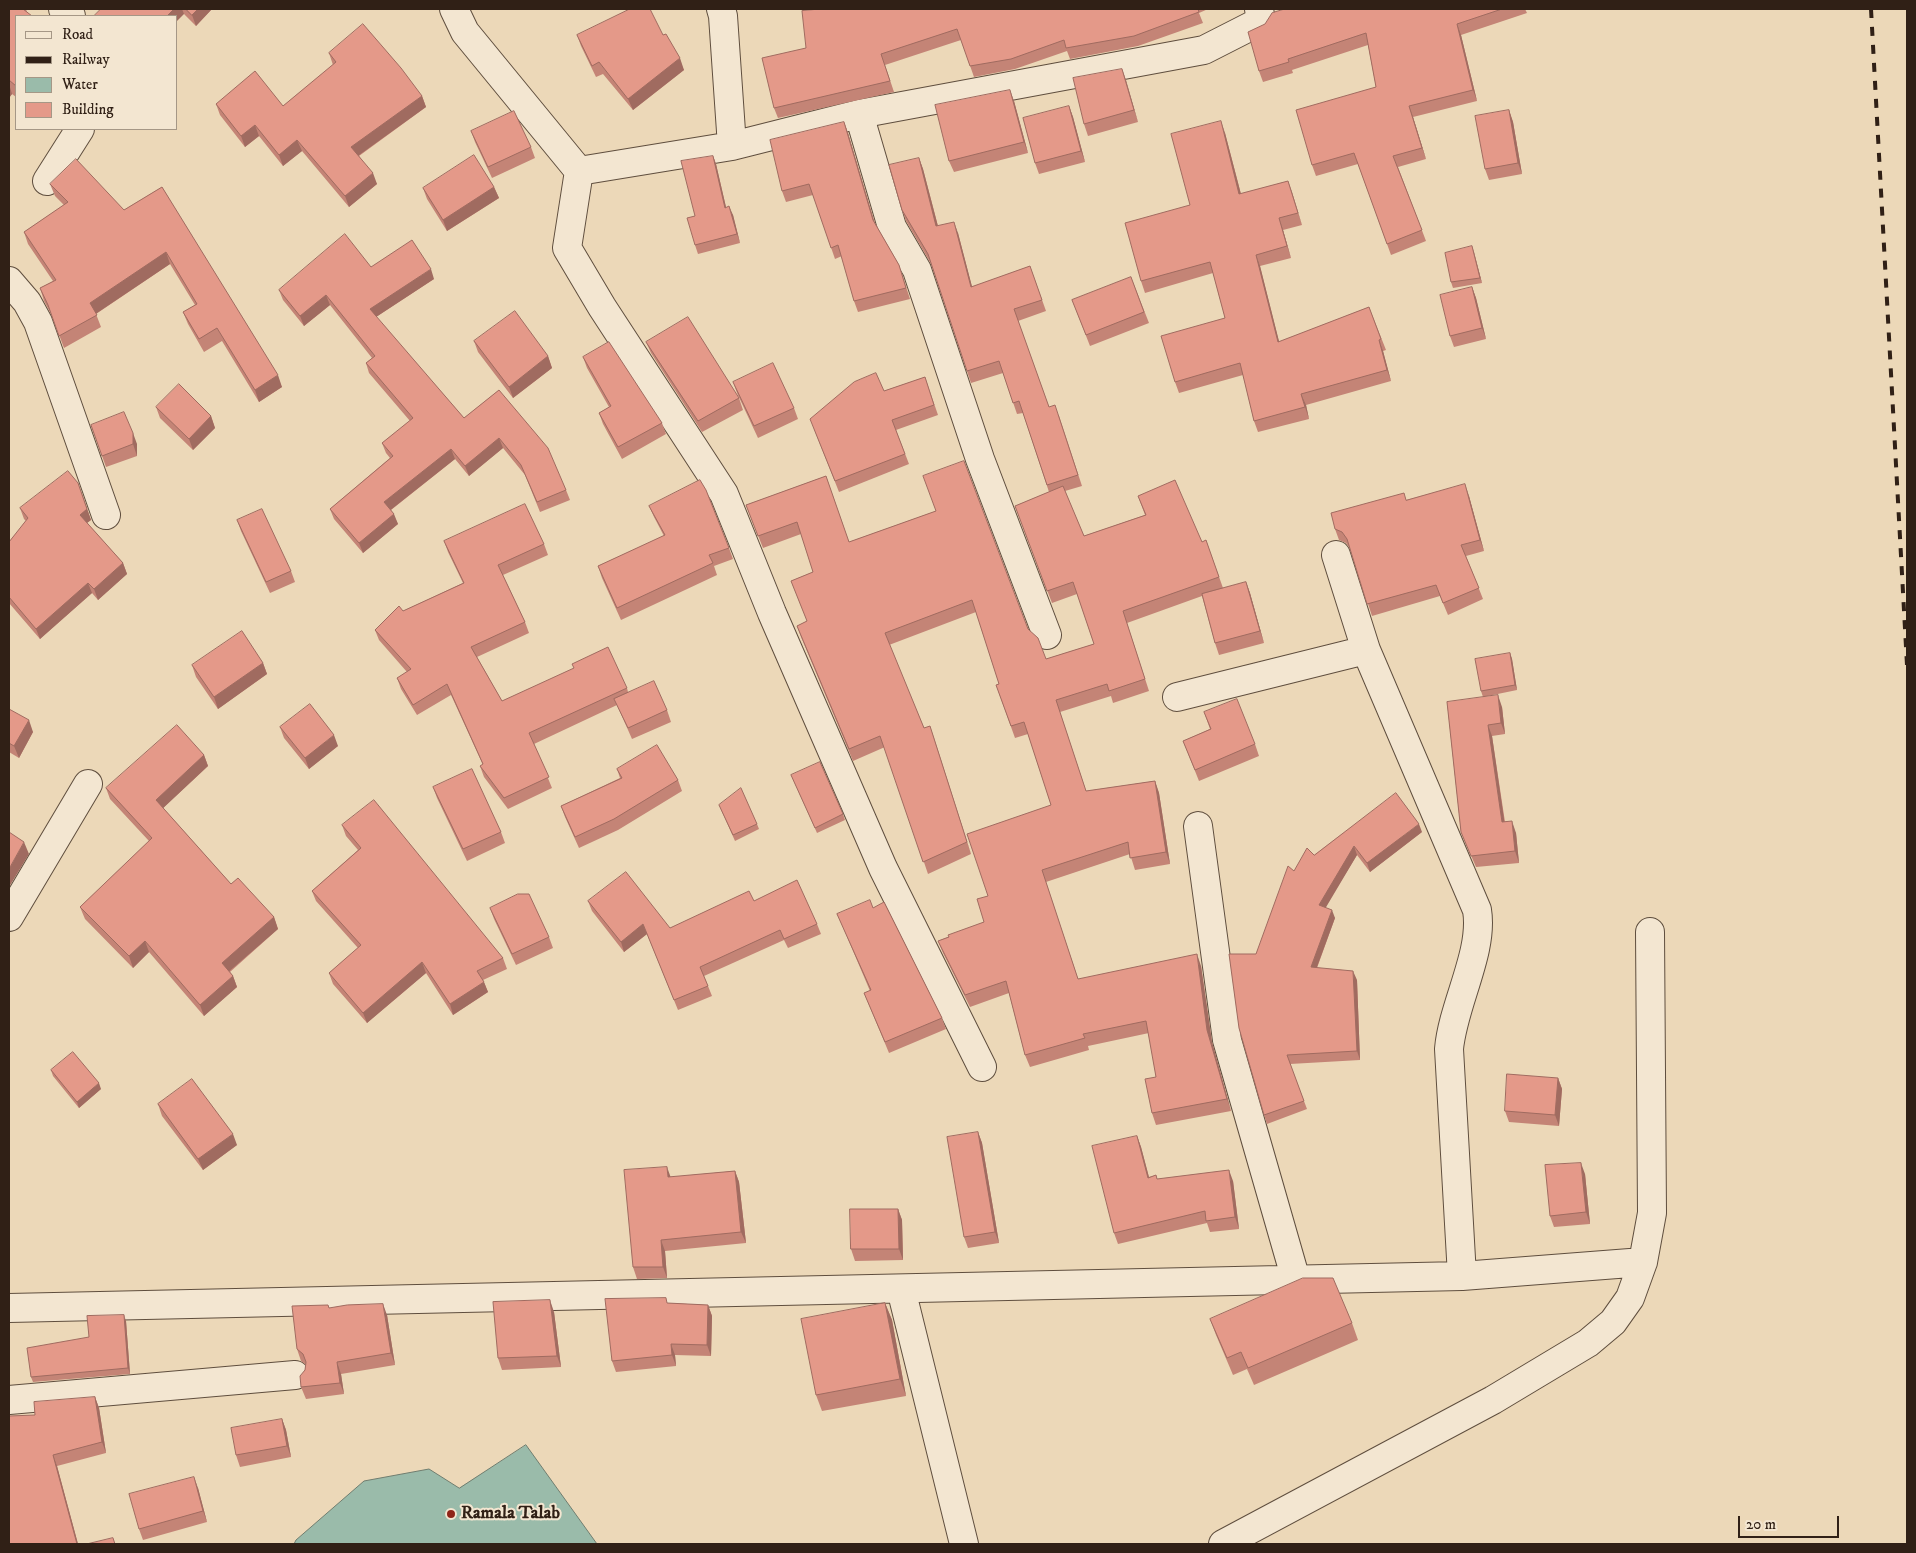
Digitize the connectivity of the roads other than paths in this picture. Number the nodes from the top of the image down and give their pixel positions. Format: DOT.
graph roads {
  1 [pos="454,9"];
  2 [pos="721,9"];
  3 [pos="1259,9"];
  4 [pos="859,114"];
  5 [pos="79,130"];
  6 [pos="732,146"];
  7 [pos="579,171"];
  8 [pos="47,181"];
  9 [pos="9,281"];
  10 [pos="106,515"];
  11 [pos="1336,555"];
  12 [pos="1047,635"];
  13 [pos="1366,650"];
  14 [pos="1178,697"];
  15 [pos="88,784"];
  16 [pos="1198,826"];
  17 [pos="9,916"];
  18 [pos="1650,932"];
  19 [pos="982,1067"];
  20 [pos="1643,1262"];
  21 [pos="1462,1276"];
  22 [pos="1296,1280"];
  23 [pos="901,1289"];
  24 [pos="9,1308"];
  25 [pos="295,1376"];
  26 [pos="9,1400"];
  27 [pos="964,1544"];
  28 [pos="1223,1544"];
  1 -- 7 [label="street"];
  2 -- 6 [label="street"];
  3 -- 4 [label="street"];
  4 -- 6 [label="street"];
  4 -- 12 [label="street"];
  5 -- 8 [label="street"];
  6 -- 7 [label="street"];
  7 -- 19 [label="street"];
  9 -- 10 [label="street"];
  11 -- 13 [label="street"];
  13 -- 14 [label="street"];
  13 -- 21 [label="street"];
  15 -- 17 [label="street"];
  16 -- 22 [label="street"];
  18 -- 20 [label="street"];
  20 -- 21 [label="street"];
  20 -- 28 [label="street"];
  21 -- 22 [label="street"];
  22 -- 23 [label="street"];
  23 -- 24 [label="street"];
  23 -- 27 [label="street"];
  25 -- 26 [label="street"];
}
